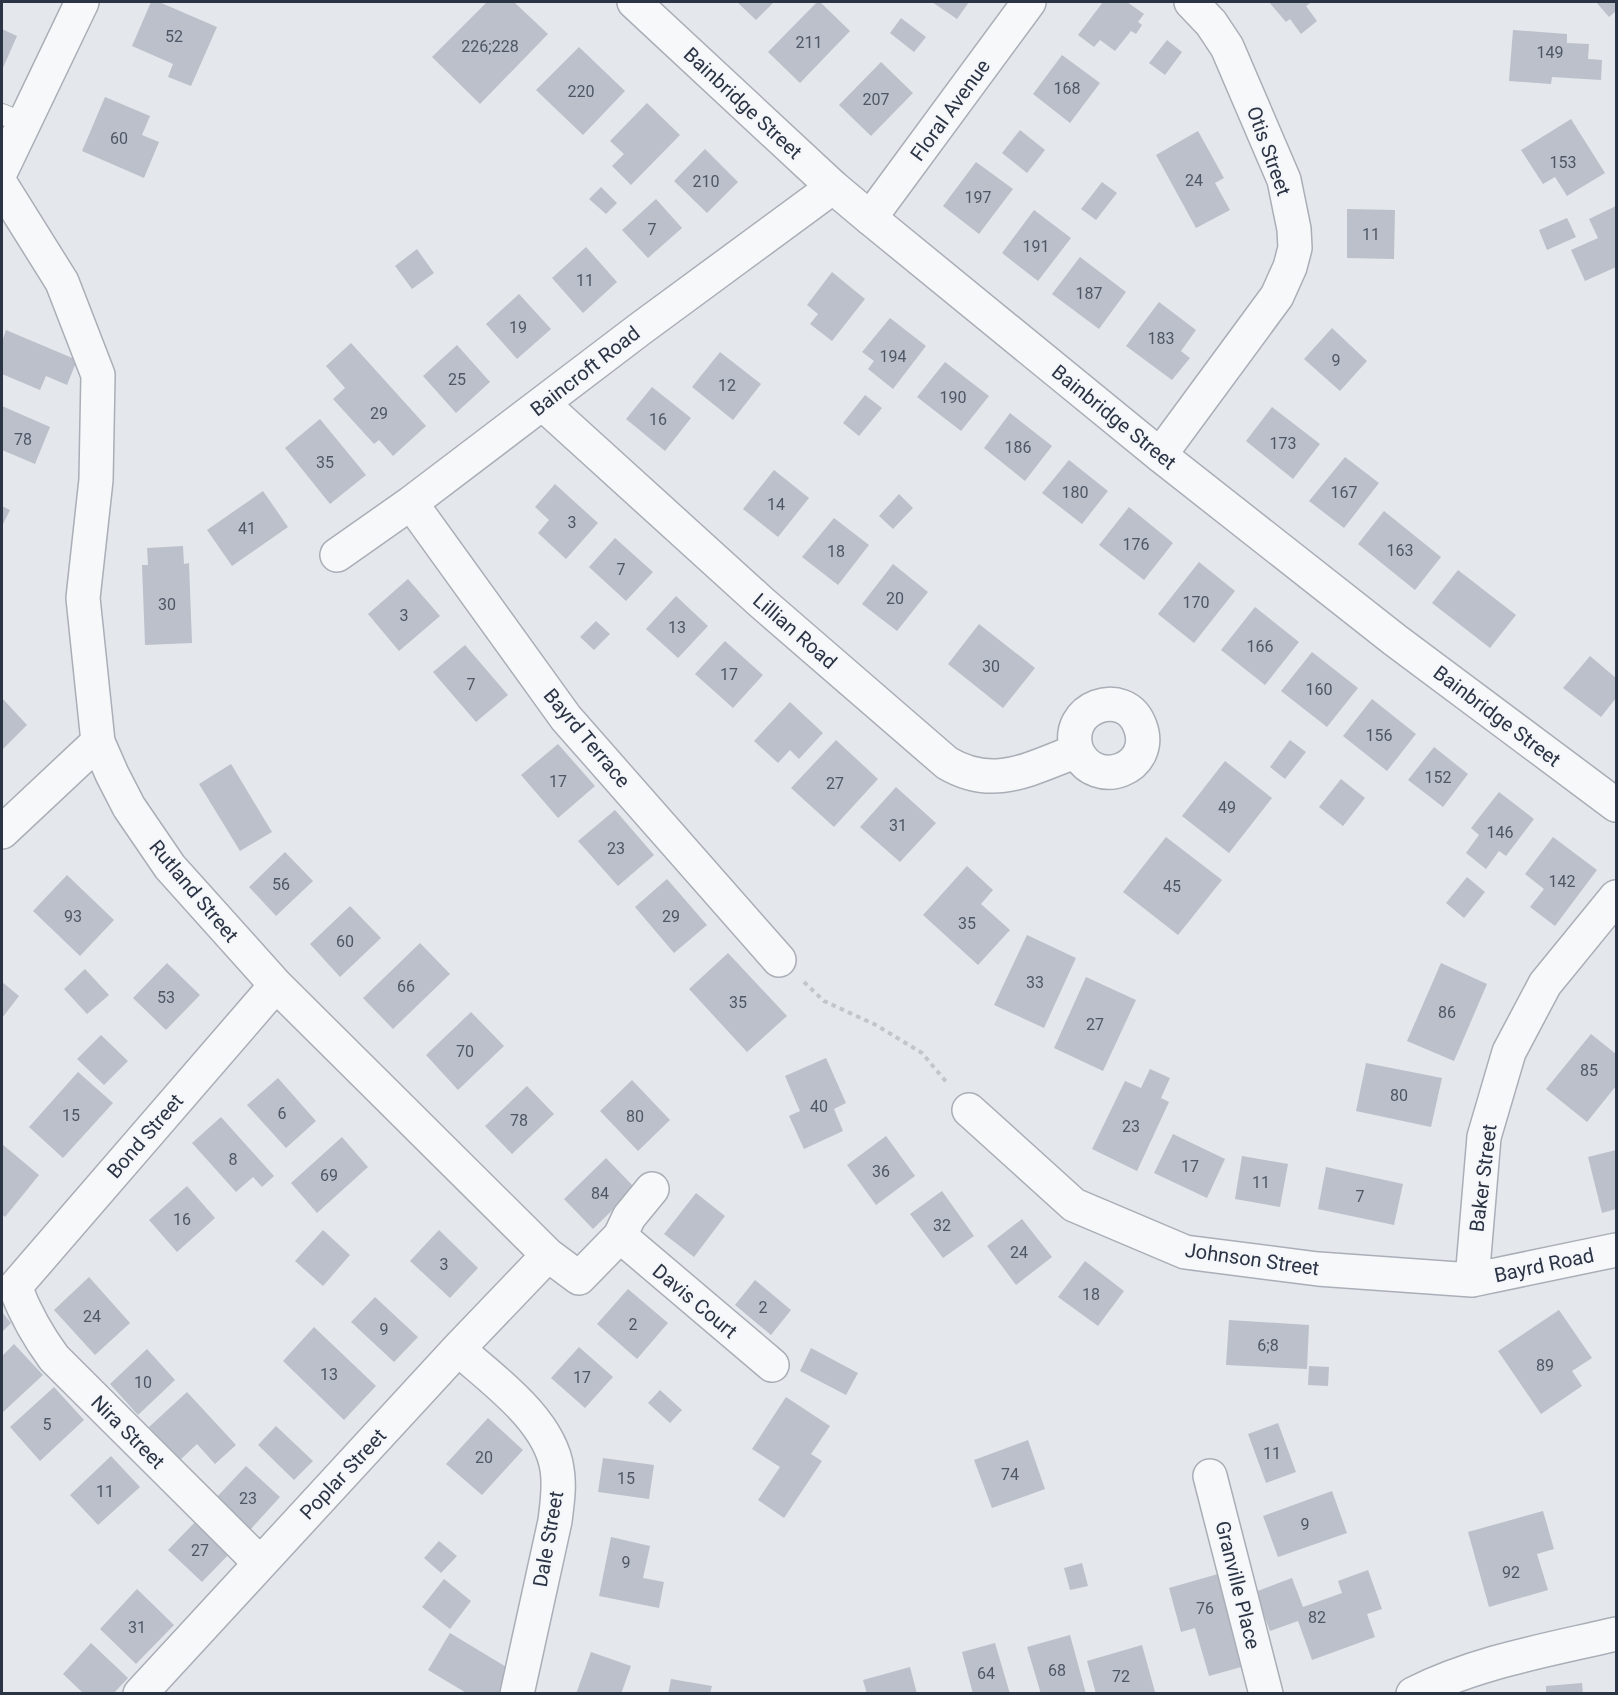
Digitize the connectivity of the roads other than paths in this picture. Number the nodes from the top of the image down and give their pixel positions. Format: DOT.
graph roads {
  1 [pos="82,2"];
  2 [pos="634,2"];
  3 [pos="1029,2"];
  4 [pos="1191,2"];
  5 [pos="12,118"];
  6 [pos="2,169"];
  7 [pos="2,186"];
  8 [pos="833,187"];
  9 [pos="870,218"];
  10 [pos="543,404"];
  11 [pos="1160,455"];
  12 [pos="411,503"];
  13 [pos="337,555"];
  14 [pos="98,742"];
  15 [pos="1077,751"];
  16 [pos="1617,805"];
  17 [pos="2,832"];
  18 [pos="1617,897"];
  19 [pos="779,960"];
  20 [pos="276,985"];
  21 [pos="969,1110"];
  22 [pos="652,1189"];
  23 [pos="620,1236"];
  24 [pos="1617,1250"];
  25 [pos="548,1255"];
  26 [pos="1472,1281"];
  27 [pos="15,1287"];
  28 [pos="458,1349"];
  29 [pos="772,1365"];
  30 [pos="1210,1476"];
  31 [pos="260,1563"];
  32 [pos="1617,1634"];
  33 [pos="140,1694"];
  34 [pos="517,1694"];
  35 [pos="1266,1694"];
  36 [pos="1413,1694"];
  1 -- 5 [label="street"];
  2 -- 8 [label="street, Bainbridge Street"];
  3 -- 9 [label="street, Floral Avenue"];
  4 -- 11 [label="street, Otis Street"];
  5 -- 6 [label="street"];
  7 -- 14 [label="street, Rutland Street"];
  8 -- 9 [label="street, Bainbridge Street"];
  8 -- 10 [label="street, Baincroft Road"];
  9 -- 11 [label="street, Bainbridge Street"];
  10 -- 12 [label="street, Baincroft Road"];
  10 -- 15 [label="street, Lillian Road"];
  11 -- 16 [label="street, Bainbridge Street"];
  12 -- 13 [label="street, Baincroft Road"];
  12 -- 19 [label="street, Bayrd Terrace"];
  14 -- 17 [label="street"];
  14 -- 20 [label="street, Rutland Street"];
  18 -- 26 [label="street, Baker Street"];
  20 -- 25 [label="street, Rutland Street"];
  20 -- 27 [label="street, Bond Street"];
  21 -- 26 [label="street, Johnson Street"];
  22 -- 23 [label="street"];
  23 -- 25 [label="street, Rutland Street"];
  23 -- 29 [label="street, Davis Court"];
  24 -- 26 [label="street, Bayrd Road"];
  25 -- 28 [label="street, Poplar Street"];
  27 -- 31 [label="street, Nira Street"];
  28 -- 31 [label="street, Poplar Street"];
  28 -- 34 [label="street, Dale Street"];
  30 -- 35 [label="street, Granville Place"];
  31 -- 33 [label="street, Poplar Street"];
  32 -- 36 [label="street"];
}
